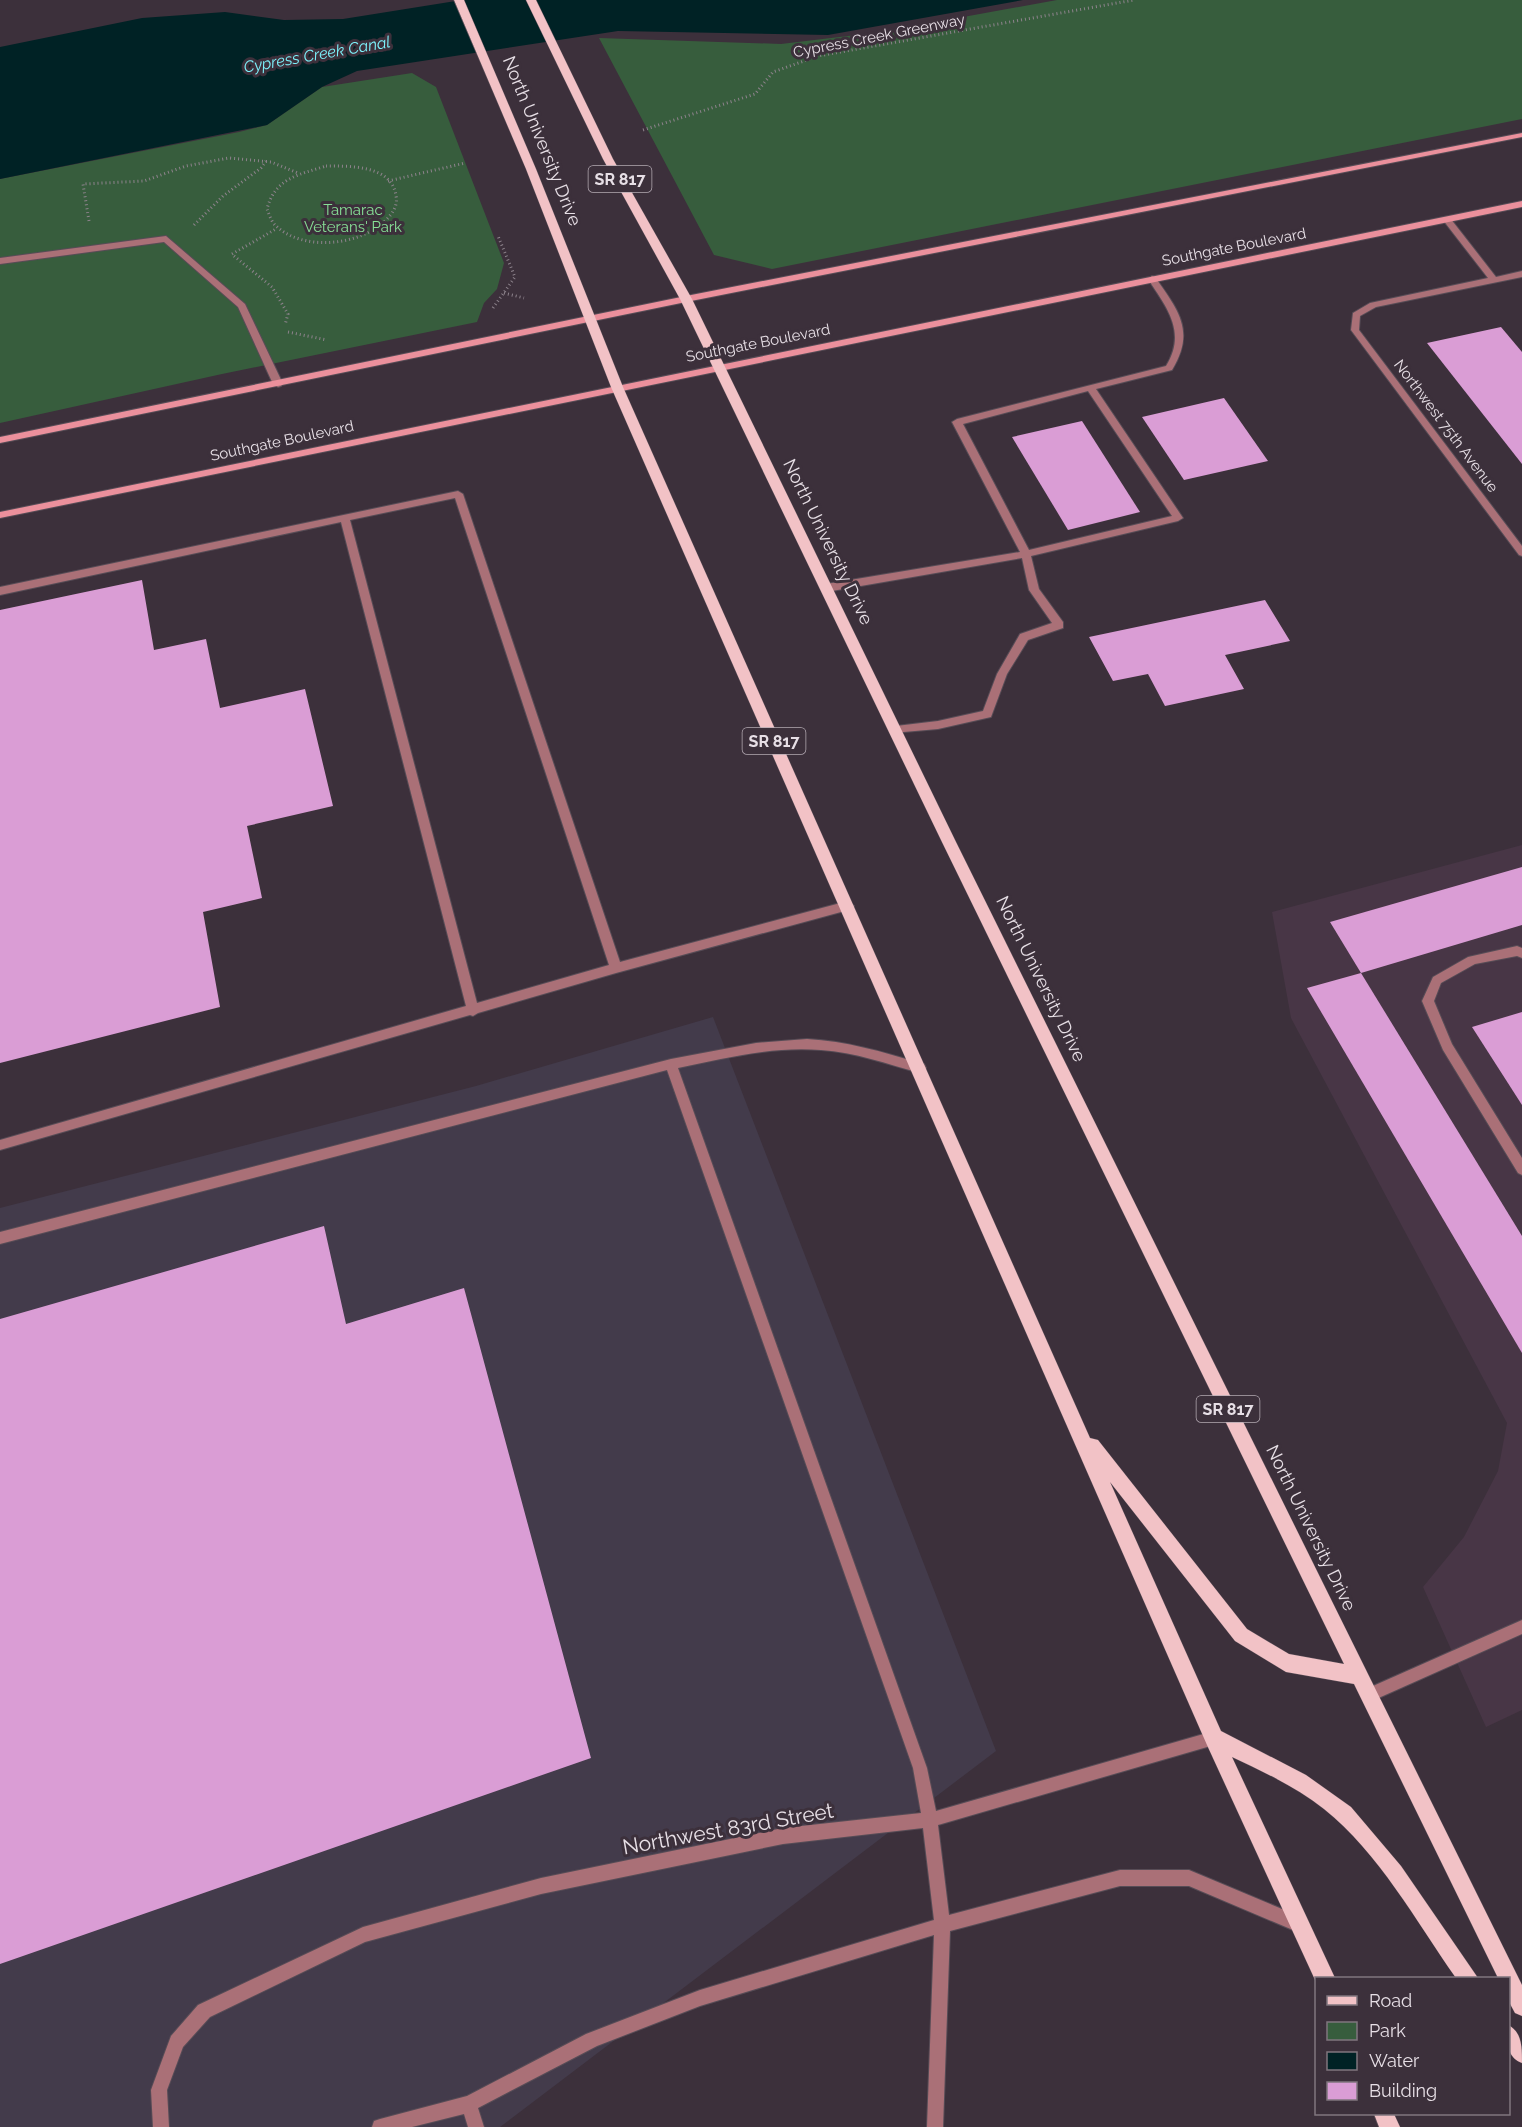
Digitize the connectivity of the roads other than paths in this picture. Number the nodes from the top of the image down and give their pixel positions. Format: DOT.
graph roads {
  1 [pos="459,0"];
  2 [pos="531,0"];
  3 [pos="1522,135"];
  4 [pos="1522,204"];
  5 [pos="1447,220"];
  6 [pos="0,261"];
  7 [pos="1522,274"];
  8 [pos="1152,279"];
  9 [pos="1494,280"];
  10 [pos="686,299"];
  11 [pos="589,321"];
  12 [pos="717,367"];
  13 [pos="278,384"];
  14 [pos="617,387"];
  15 [pos="1090,387"];
  16 [pos="0,440"];
  17 [pos="0,515"];
  18 [pos="345,519"];
  19 [pos="1522,553"];
  20 [pos="1026,554"];
  21 [pos="826,588"];
  22 [pos="0,591"];
  23 [pos="896,730"];
  24 [pos="848,906"];
  25 [pos="1522,953"];
  26 [pos="616,968"];
  27 [pos="473,1011"];
  28 [pos="672,1064"];
  29 [pos="920,1068"];
  30 [pos="0,1145"];
  31 [pos="1522,1169"];
  32 [pos="0,1238"];
  33 [pos="1078,1427"];
  34 [pos="1522,1627"];
  35 [pos="1359,1676"];
  36 [pos="1369,1695"];
  37 [pos="1214,1738"];
  38 [pos="930,1820"];
  39 [pos="942,1925"];
  40 [pos="1301,1925"];
  41 [pos="1324,1977"];
  42 [pos="1467,1977"];
  43 [pos="1507,1977"];
  44 [pos="1510,1983"];
  45 [pos="1522,2007"];
  46 [pos="1510,2036"];
  47 [pos="1522,2053"];
  48 [pos="469,2104"];
  49 [pos="161,2127"];
  50 [pos="380,2127"];
  51 [pos="476,2127"];
  52 [pos="935,2127"];
  1 -- 11 [label="main road, North University Drive / SR 817"];
  2 -- 10 [label="main road, North University Drive / SR 817"];
  3 -- 10 [label="main road"];
  4 -- 5 [label="main road, Southgate Boulevard"];
  5 -- 8 [label="main road, Southgate Boulevard"];
  5 -- 9 [label="lane"];
  6 -- 13 [label="lane"];
  7 -- 9 [label="lane"];
  8 -- 12 [label="main road, Southgate Boulevard"];
  8 -- 15 [label="lane"];
  9 -- 19 [label="lane, Northwest 75th Avenue"];
  10 -- 11 [label="main road"];
  10 -- 12 [label="main road, North University Drive / SR 817"];
  11 -- 13 [label="main road"];
  11 -- 14 [label="main road, North University Drive / SR 817"];
  12 -- 14 [label="main road, Southgate Boulevard"];
  12 -- 21 [label="main road, North University Drive / SR 817"];
  13 -- 16 [label="main road"];
  14 -- 17 [label="main road, Southgate Boulevard"];
  14 -- 24 [label="main road, North University Drive / SR 817"];
  15 -- 20 [label="lane"];
  15 -- 20 [label="lane"];
  18 -- 22 [label="lane"];
  18 -- 26 [label="lane"];
  18 -- 27 [label="lane"];
  20 -- 21 [label="lane"];
  20 -- 23 [label="lane"];
  21 -- 23 [label="main road, North University Drive / SR 817"];
  23 -- 35 [label="main road, North University Drive / SR 817"];
  24 -- 26 [label="lane"];
  24 -- 29 [label="main road, North University Drive / SR 817"];
  25 -- 31 [label="lane"];
  26 -- 27 [label="lane"];
  27 -- 30 [label="lane"];
  28 -- 29 [label="lane"];
  28 -- 32 [label="lane"];
  28 -- 38 [label="lane"];
  29 -- 33 [label="main road, North University Drive / SR 817"];
  33 -- 35 [label="main road"];
  33 -- 37 [label="main road, North University Drive / SR 817"];
  34 -- 36 [label="lane"];
  35 -- 36 [label="main road, North University Drive / SR 817"];
  36 -- 43 [label="main road, North University Drive / SR 817"];
  37 -- 38 [label="lane, Northwest 83rd Street"];
  37 -- 40 [label="main road, North University Drive / SR 817"];
  37 -- 42 [label="main road"];
  38 -- 39 [label="lane"];
  38 -- 49 [label="lane, Northwest 83rd Street"];
  39 -- 40 [label="lane"];
  39 -- 48 [label="lane"];
  39 -- 52 [label="lane"];
  40 -- 41 [label="main road, North University Drive / SR 817"];
  44 -- 45 [label="main road, North University Drive / SR 817"];
  46 -- 47 [label="main road"];
  48 -- 50 [label="lane"];
  48 -- 51 [label="lane"];
}
